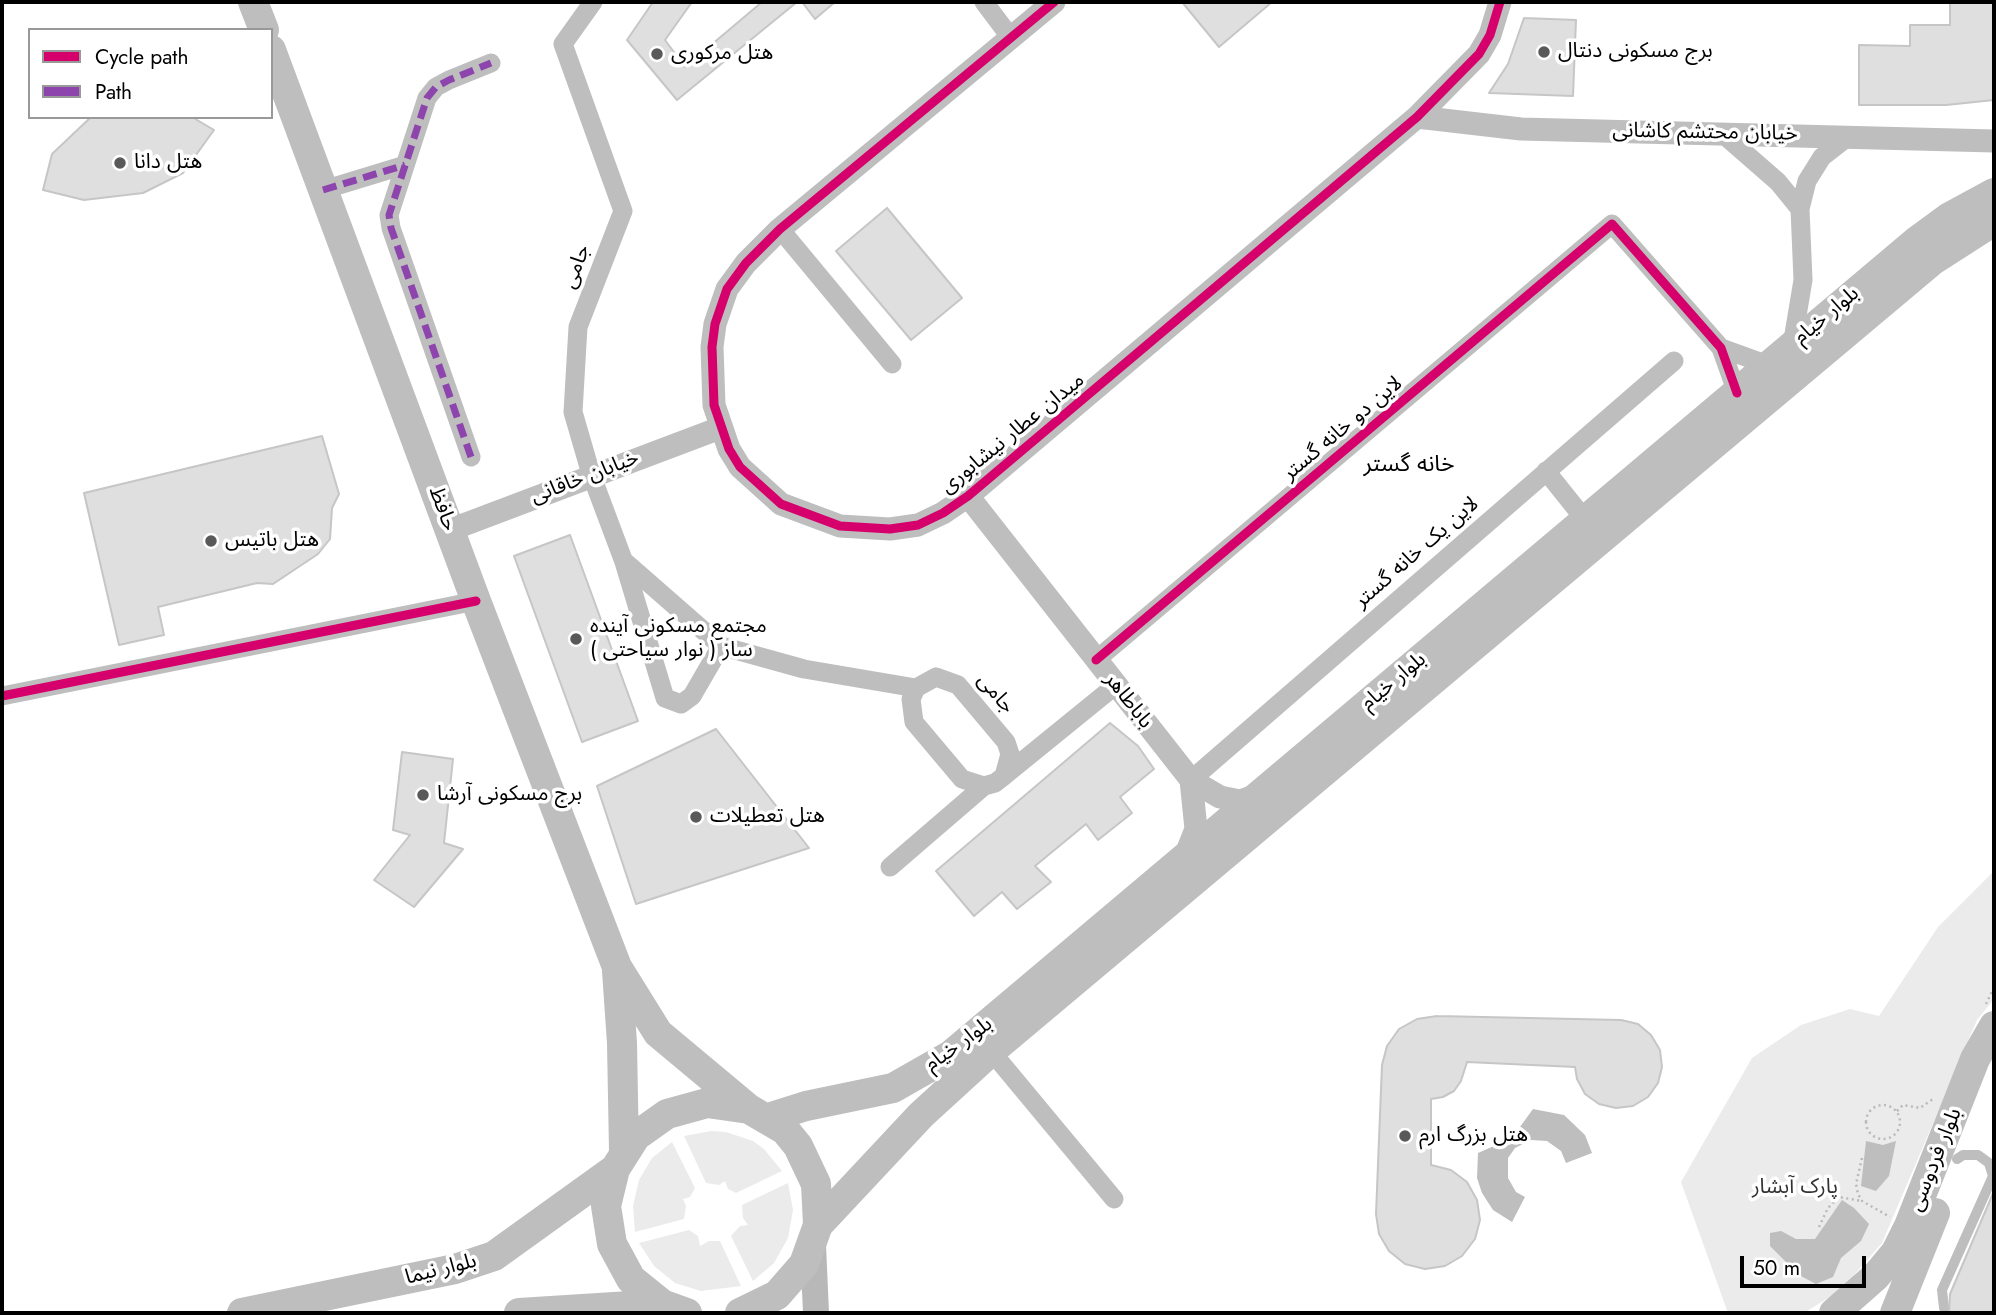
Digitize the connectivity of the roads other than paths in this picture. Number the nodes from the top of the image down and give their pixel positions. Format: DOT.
graph roads {
  1 [pos="253,2"];
  2 [pos="593,2"];
  3 [pos="984,2"];
  4 [pos="1054,2"];
  5 [pos="1500,2"];
  6 [pos="263,28"];
  7 [pos="1011,38"];
  8 [pos="273,55"];
  9 [pos="491,63"];
  10 [pos="1417,117"];
  11 [pos="1723,134"];
  12 [pos="1849,136"];
  13 [pos="1994,141"];
  14 [pos="405,165"];
  15 [pos="323,190"];
  16 [pos="1994,193"];
  17 [pos="1800,209"];
  18 [pos="1994,221"];
  19 [pos="780,229"];
  20 [pos="1792,346"];
  21 [pos="1721,348"];
  22 [pos="1674,361"];
  23 [pos="892,364"];
  24 [pos="1768,365"];
  25 [pos="1737,393"];
  26 [pos="720,428"];
  27 [pos="471,457"];
  28 [pos="1546,471"];
  29 [pos="591,474"];
  30 [pos="968,496"];
  31 [pos="1586,521"];
  32 [pos="450,530"];
  33 [pos="624,562"];
  34 [pos="476,600"];
  35 [pos="721,646"];
  36 [pos="1096,660"];
  37 [pos="1116,685"];
  38 [pos="916,688"];
  39 [pos="2,696"];
  40 [pos="1004,776"];
  41 [pos="1191,780"];
  42 [pos="984,786"];
  43 [pos="1260,794"];
  44 [pos="1185,857"];
  45 [pos="890,867"];
  46 [pos="617,967"];
  47 [pos="1994,1026"];
  48 [pos="991,1051"];
  49 [pos="1994,1066"];
  50 [pos="758,1114"];
  51 [pos="1957,1159"];
  52 [pos="619,1160"];
  53 [pos="1114,1199"];
  54 [pos="816,1235"];
  55 [pos="1944,1308"];
  56 [pos="678,1311"];
  57 [pos="242,1313"];
  58 [pos="519,1313"];
  59 [pos="740,1313"];
  60 [pos="816,1313"];
  61 [pos="1834,1313"];
  62 [pos="1895,1313"];
  1 -- 6 [label="main road"];
  2 -- 29 [label="street, جامی"];
  3 -- 7 [label="street"];
  4 -- 7 [label="street, میدان عطار نیشابوری"];
  5 -- 10 [label="street, میدان عطار نیشابوری"];
  7 -- 19 [label="street, میدان عطار نیشابوری"];
  8 -- 15 [label="main road, حافظ"];
  9 -- 14 [label="street"];
  10 -- 11 [label="street, خیابان محتشم کاشانی"];
  10 -- 30 [label="street, میدان عطار نیشابوری"];
  11 -- 12 [label="street, خیابان محتشم کاشانی"];
  11 -- 17 [label="street"];
  12 -- 13 [label="street, خیابان محتشم کاشانی"];
  12 -- 17 [label="street"];
  14 -- 15 [label="street"];
  14 -- 27 [label="street"];
  15 -- 32 [label="main road, حافظ"];
  16 -- 20 [label="main road, بلوار خیام"];
  17 -- 20 [label="street"];
  18 -- 48 [label="main road, بلوار خیام"];
  19 -- 23 [label="street"];
  19 -- 26 [label="street, میدان عطار نیشابوری"];
  20 -- 24 [label="main road, بلوار خیام"];
  21 -- 24 [label="street"];
  21 -- 25 [label="street"];
  21 -- 36 [label="street, لاین دو خانه گستر"];
  22 -- 28 [label="street, لاین یک خانه گستر"];
  24 -- 25 [label="main road, بلوار خیام"];
  25 -- 31 [label="main road, بلوار خیام"];
  26 -- 29 [label="street, خیابان خاقانی"];
  26 -- 30 [label="street, میدان عطار نیشابوری"];
  28 -- 31 [label="street"];
  28 -- 41 [label="street, لاین یک خانه گستر"];
  29 -- 32 [label="street, خیابان خاقانی"];
  29 -- 33 [label="street, جامی"];
  30 -- 36 [label="street, باباطاهر"];
  31 -- 43 [label="main road, بلوار خیام"];
  32 -- 34 [label="main road, حافظ"];
  33 -- 35 [label="street, جامی"];
  33 -- 35 [label="street, جامی"];
  34 -- 39 [label="street"];
  34 -- 46 [label="main road, حافظ"];
  35 -- 38 [label="street, جامی"];
  36 -- 37 [label="street, باباطاهر"];
  37 -- 40 [label="street"];
  37 -- 41 [label="street, باباطاهر"];
  38 -- 40 [label="street, جامی"];
  38 -- 42 [label="street"];
  40 -- 42 [label="street"];
  41 -- 43 [label="street, باباطاهر"];
  41 -- 44 [label="street"];
  42 -- 45 [label="street"];
  43 -- 44 [label="main road, بلوار خیام"];
  44 -- 50 [label="main road, بلوار خیام"];
  46 -- 50 [label="main road"];
  46 -- 52 [label="main road"];
  47 -- 61 [label="main road, بلوار فردوسی"];
  48 -- 53 [label="street"];
  48 -- 54 [label="main road, بلوار خیام"];
  49 -- 51 [label="main road, بلوار فردوسی"];
  50 -- 52 [label="main road, بلوار نیما"];
  50 -- 54 [label="main road"];
  51 -- 55 [label="lane"];
  51 -- 62 [label="main road, بلوار فردوسی"];
  52 -- 56 [label="main road"];
  52 -- 57 [label="main road, بلوار نیما"];
  54 -- 59 [label="main road, بلوار خیام"];
  54 -- 60 [label="main road"];
  56 -- 58 [label="main road"];
}
